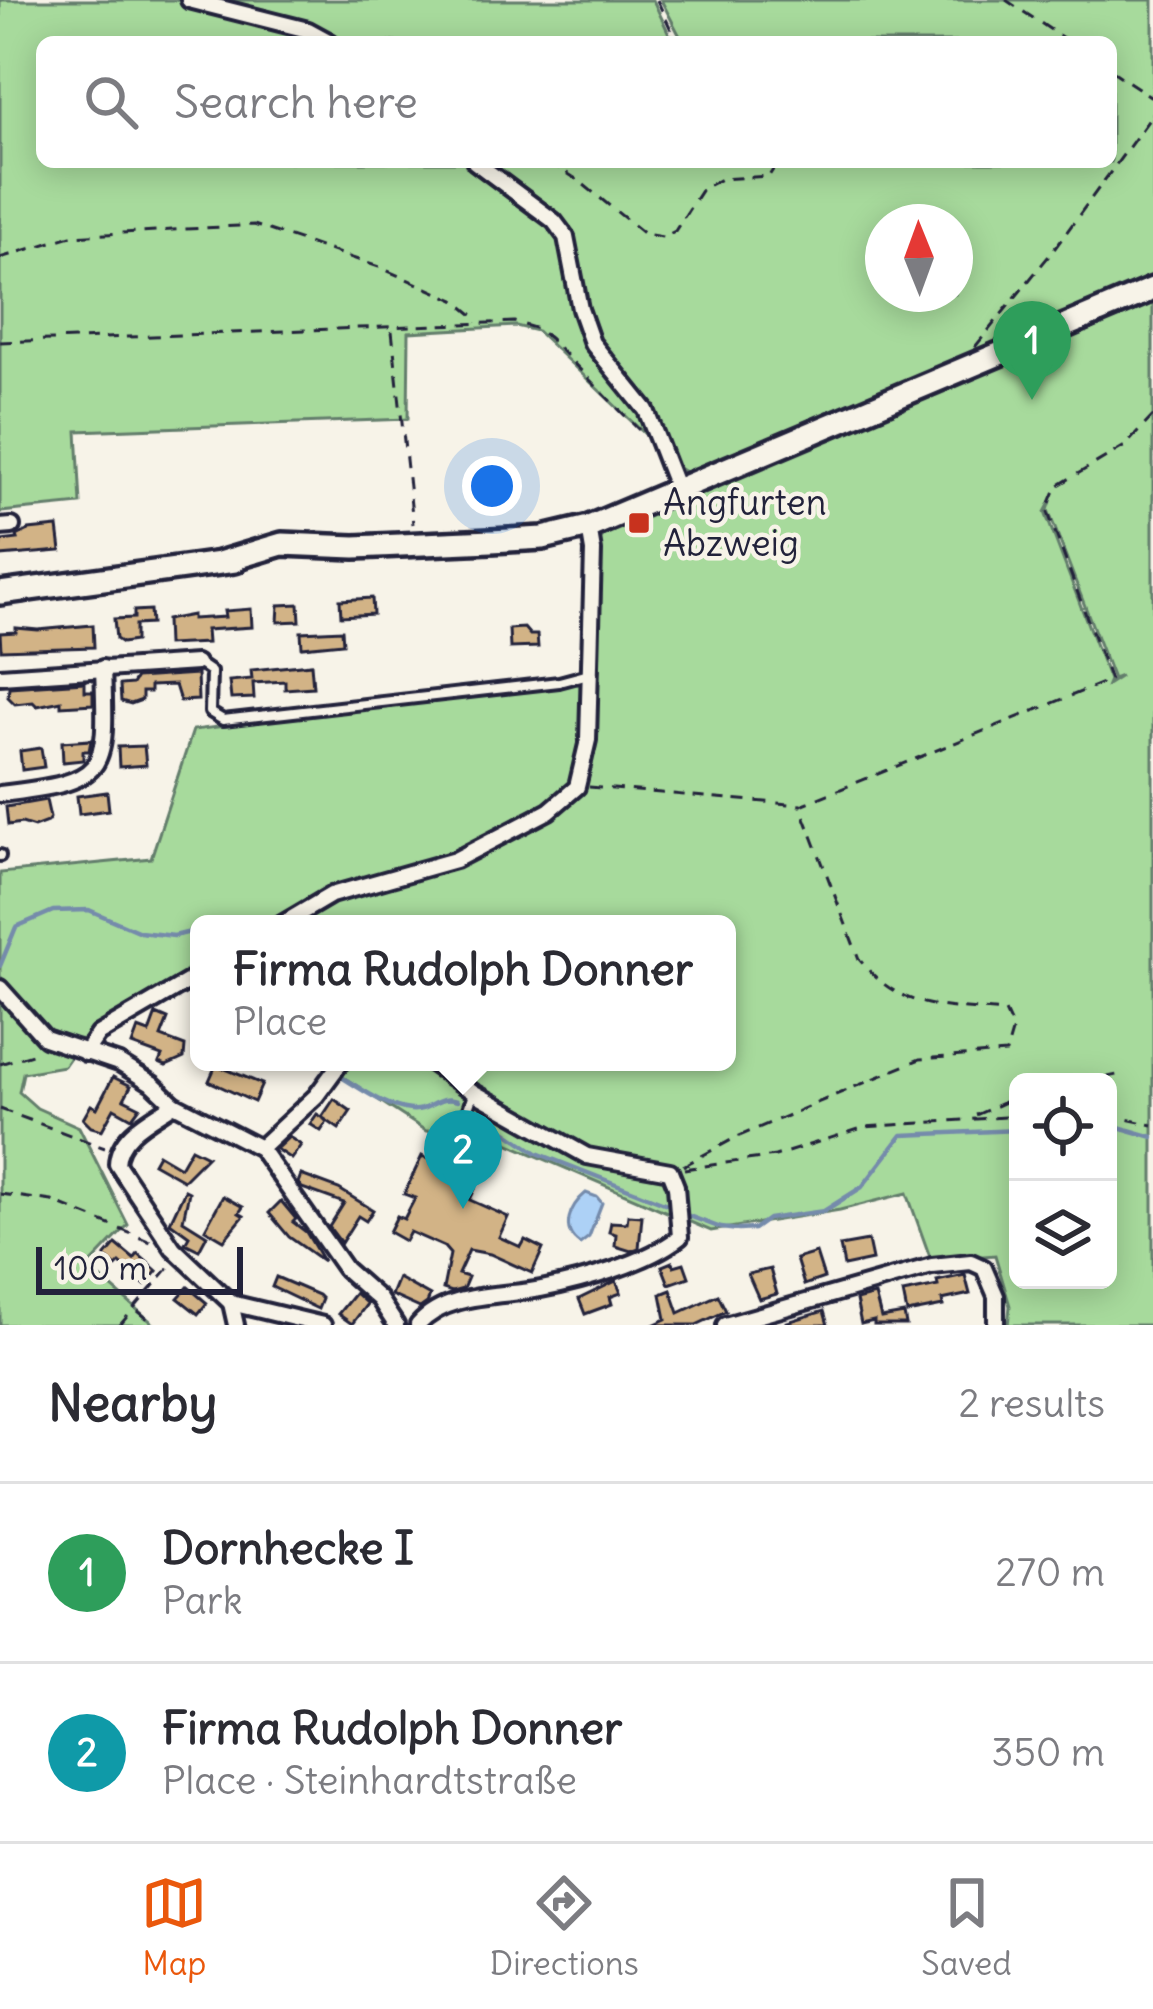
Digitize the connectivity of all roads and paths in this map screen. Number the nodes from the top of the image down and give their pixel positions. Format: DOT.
graph roads {
  1 [pos="189,0"];
  2 [pos="657,0"];
  3 [pos="1006,0"];
  4 [pos="319,36"];
  5 [pos="674,36"];
  6 [pos="1060,36"];
  7 [pos="1117,74"];
  8 [pos="1153,98"];
  9 [pos="1153,114"];
  10 [pos="1117,164"];
  11 [pos="484,168"];
  12 [pos="558,168"];
  13 [pos="775,168"];
  14 [pos="1114,168"];
  15 [pos="0,258"];
  16 [pos="1153,289"];
  17 [pos="477,325"];
  18 [pos="392,329"];
  19 [pos="0,342"];
  20 [pos="970,366"];
  21 [pos="1153,416"];
  22 [pos="663,454"];
  23 [pos="678,492"];
  24 [pos="589,527"];
  25 [pos="416,544"];
  26 [pos="0,593"];
  27 [pos="196,663"];
  28 [pos="103,668"];
  29 [pos="589,674"];
  30 [pos="0,676"];
  31 [pos="577,787"];
  32 [pos="0,794"];
  33 [pos="801,806"];
  34 [pos="297,915"];
  35 [pos="190,979"];
  36 [pos="0,988"];
  37 [pos="45,1038"];
  38 [pos="85,1053"];
  39 [pos="0,1064"];
  40 [pos="335,1071"];
  41 [pos="443,1071"];
  42 [pos="473,1092"];
  43 [pos="1009,1100"];
  44 [pos="174,1104"];
  45 [pos="0,1108"];
  46 [pos="1009,1116"];
  47 [pos="1117,1117"];
  48 [pos="972,1118"];
  49 [pos="1153,1125"];
  50 [pos="462,1127"];
  51 [pos="260,1148"];
  52 [pos="118,1151"];
  53 [pos="670,1171"];
  54 [pos="0,1194"];
  55 [pos="176,1252"];
  56 [pos="231,1303"];
  57 [pos="135,1308"];
  58 [pos="120,1325"];
  59 [pos="154,1325"];
  60 [pos="236,1325"];
  61 [pos="323,1325"];
  62 [pos="396,1325"];
  63 [pos="418,1325"];
  64 [pos="725,1325"];
  65 [pos="996,1325"];
  1 -- 4 [label="street"];
  2 -- 5 [label="path"];
  3 -- 6 [label="path"];
  7 -- 8 [label="path"];
  9 -- 10 [label="path"];
  11 -- 22 [label="street"];
  12 -- 13 [label="path"];
  14 -- 20 [label="path"];
  15 -- 17 [label="path"];
  16 -- 20 [label="main road"];
  17 -- 18 [label="path"];
  17 -- 22 [label="path"];
  18 -- 19 [label="path"];
  18 -- 25 [label="path"];
  20 -- 23 [label="main road"];
  21 -- 33 [label="path"];
  22 -- 23 [label="street"];
  23 -- 24 [label="main road"];
  24 -- 25 [label="main road"];
  24 -- 29 [label="street"];
  25 -- 26 [label="main road"];
  27 -- 28 [label="street"];
  27 -- 29 [label="lane"];
  28 -- 30 [label="street"];
  28 -- 32 [label="street"];
  29 -- 31 [label="street"];
  31 -- 33 [label="path"];
  31 -- 34 [label="street"];
  33 -- 53 [label="path"];
  35 -- 38 [label="street"];
  36 -- 37 [label="street"];
  37 -- 38 [label="street"];
  37 -- 39 [label="path"];
  38 -- 44 [label="street"];
  40 -- 51 [label="street"];
  41 -- 42 [label="street"];
  42 -- 50 [label="lane"];
  42 -- 53 [label="street"];
  43 -- 48 [label="path"];
  44 -- 51 [label="street"];
  44 -- 52 [label="street"];
  45 -- 52 [label="path"];
  46 -- 48 [label="path"];
  47 -- 49 [label="path"];
  48 -- 53 [label="path"];
  51 -- 62 [label="street"];
  52 -- 55 [label="street"];
  53 -- 63 [label="street"];
  54 -- 55 [label="path"];
  55 -- 56 [label="street"];
  55 -- 57 [label="path"];
  56 -- 60 [label="street"];
  56 -- 61 [label="street"];
  57 -- 58 [label="path"];
  57 -- 59 [label="path"];
  64 -- 65 [label="street"];
}
